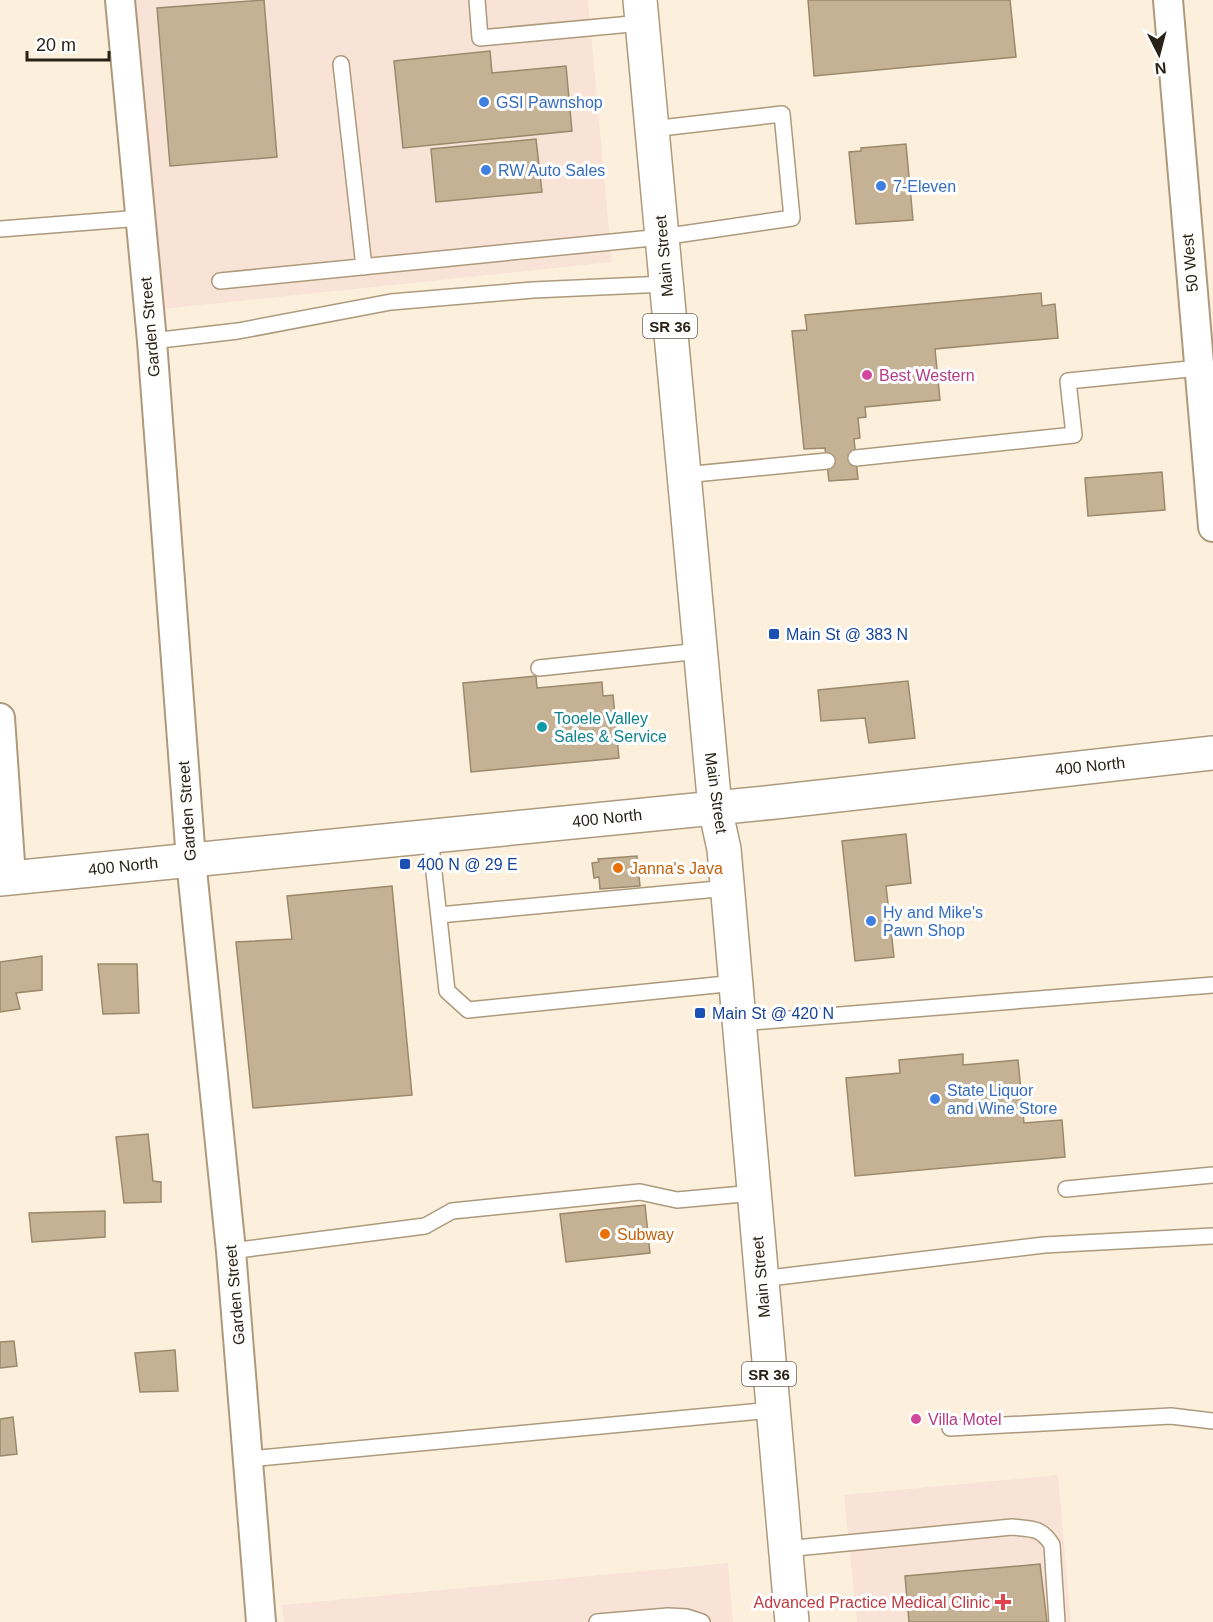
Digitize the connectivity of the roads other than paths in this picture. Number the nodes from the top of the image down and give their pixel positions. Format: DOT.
graph roads {
  1 [pos="120,0"];
  2 [pos="477,0"];
  3 [pos="1167,0"];
  4 [pos="641,12"];
  5 [pos="341,64"];
  6 [pos="652,129"];
  7 [pos="141,218"];
  8 [pos="0,229"];
  9 [pos="662,237"];
  10 [pos="364,267"];
  11 [pos="220,281"];
  12 [pos="666,284"];
  13 [pos="152,341"];
  14 [pos="1199,368"];
  15 [pos="856,458"];
  16 [pos="827,461"];
  17 [pos="684,475"];
  18 [pos="1213,526"];
  19 [pos="700,651"];
  20 [pos="539,668"];
  21 [pos="0,718"];
  22 [pos="1213,753"];
  23 [pos="715,808"];
  24 [pos="430,836"];
  25 [pos="191,860"];
  26 [pos="5,878"];
  27 [pos="728,888"];
  28 [pos="439,915"];
  29 [pos="736,983"];
  30 [pos="1213,985"];
  31 [pos="739,1023"];
  32 [pos="1213,1175"];
  33 [pos="1066,1189"];
  34 [pos="754,1193"];
  35 [pos="1213,1236"];
  36 [pos="231,1251"];
  37 [pos="761,1279"];
  38 [pos="772,1410"];
  39 [pos="1213,1421"];
  40 [pos="950,1428"];
  41 [pos="248,1459"];
  42 [pos="785,1549"];
  43 [pos="261,1622"];
  44 [pos="597,1622"];
  45 [pos="702,1622"];
  46 [pos="784,1622"];
  47 [pos="792,1622"];
  48 [pos="1057,1622"];
  1 -- 7 [label="street, Garden Street"];
  2 -- 4 [label="lane"];
  3 -- 14 [label="street, 50 West"];
  4 -- 6 [label="main road, Main Street / SR 36"];
  5 -- 10 [label="lane"];
  6 -- 9 [label="main road, Main Street / SR 36"];
  6 -- 9 [label="lane"];
  7 -- 8 [label="lane"];
  7 -- 13 [label="street, Garden Street"];
  9 -- 10 [label="lane"];
  9 -- 12 [label="main road, Main Street / SR 36"];
  10 -- 11 [label="lane"];
  12 -- 13 [label="lane"];
  12 -- 17 [label="main road, Main Street / SR 36"];
  13 -- 25 [label="street, Garden Street"];
  14 -- 15 [label="lane"];
  14 -- 18 [label="street, 50 West"];
  16 -- 17 [label="lane"];
  17 -- 19 [label="main road, Main Street / SR 36"];
  19 -- 20 [label="lane"];
  19 -- 23 [label="main road, Main Street / SR 36"];
  21 -- 26 [label="street"];
  22 -- 23 [label="main road, 400 North"];
  23 -- 24 [label="main road, 400 North"];
  23 -- 27 [label="main road, Main Street / SR 36"];
  24 -- 25 [label="main road, 400 North"];
  24 -- 28 [label="lane"];
  25 -- 26 [label="main road, 400 North"];
  25 -- 36 [label="street, Garden Street"];
  27 -- 28 [label="lane"];
  27 -- 29 [label="main road, Main Street / SR 36"];
  28 -- 29 [label="lane"];
  29 -- 31 [label="main road, Main Street / SR 36"];
  30 -- 31 [label="lane"];
  31 -- 34 [label="main road, Main Street / SR 36"];
  32 -- 33 [label="lane"];
  34 -- 36 [label="lane"];
  34 -- 37 [label="main road, Main Street / SR 36"];
  35 -- 37 [label="lane"];
  36 -- 41 [label="street, Garden Street"];
  37 -- 38 [label="main road, Main Street / SR 36"];
  38 -- 41 [label="lane"];
  38 -- 42 [label="main road, Main Street / SR 36"];
  39 -- 40 [label="lane"];
  41 -- 43 [label="street, Garden Street"];
  42 -- 47 [label="main road, Main Street / SR 36"];
  42 -- 48 [label="lane"];
  44 -- 45 [label="lane"];
  46 -- 47 [label="lane"];
}
